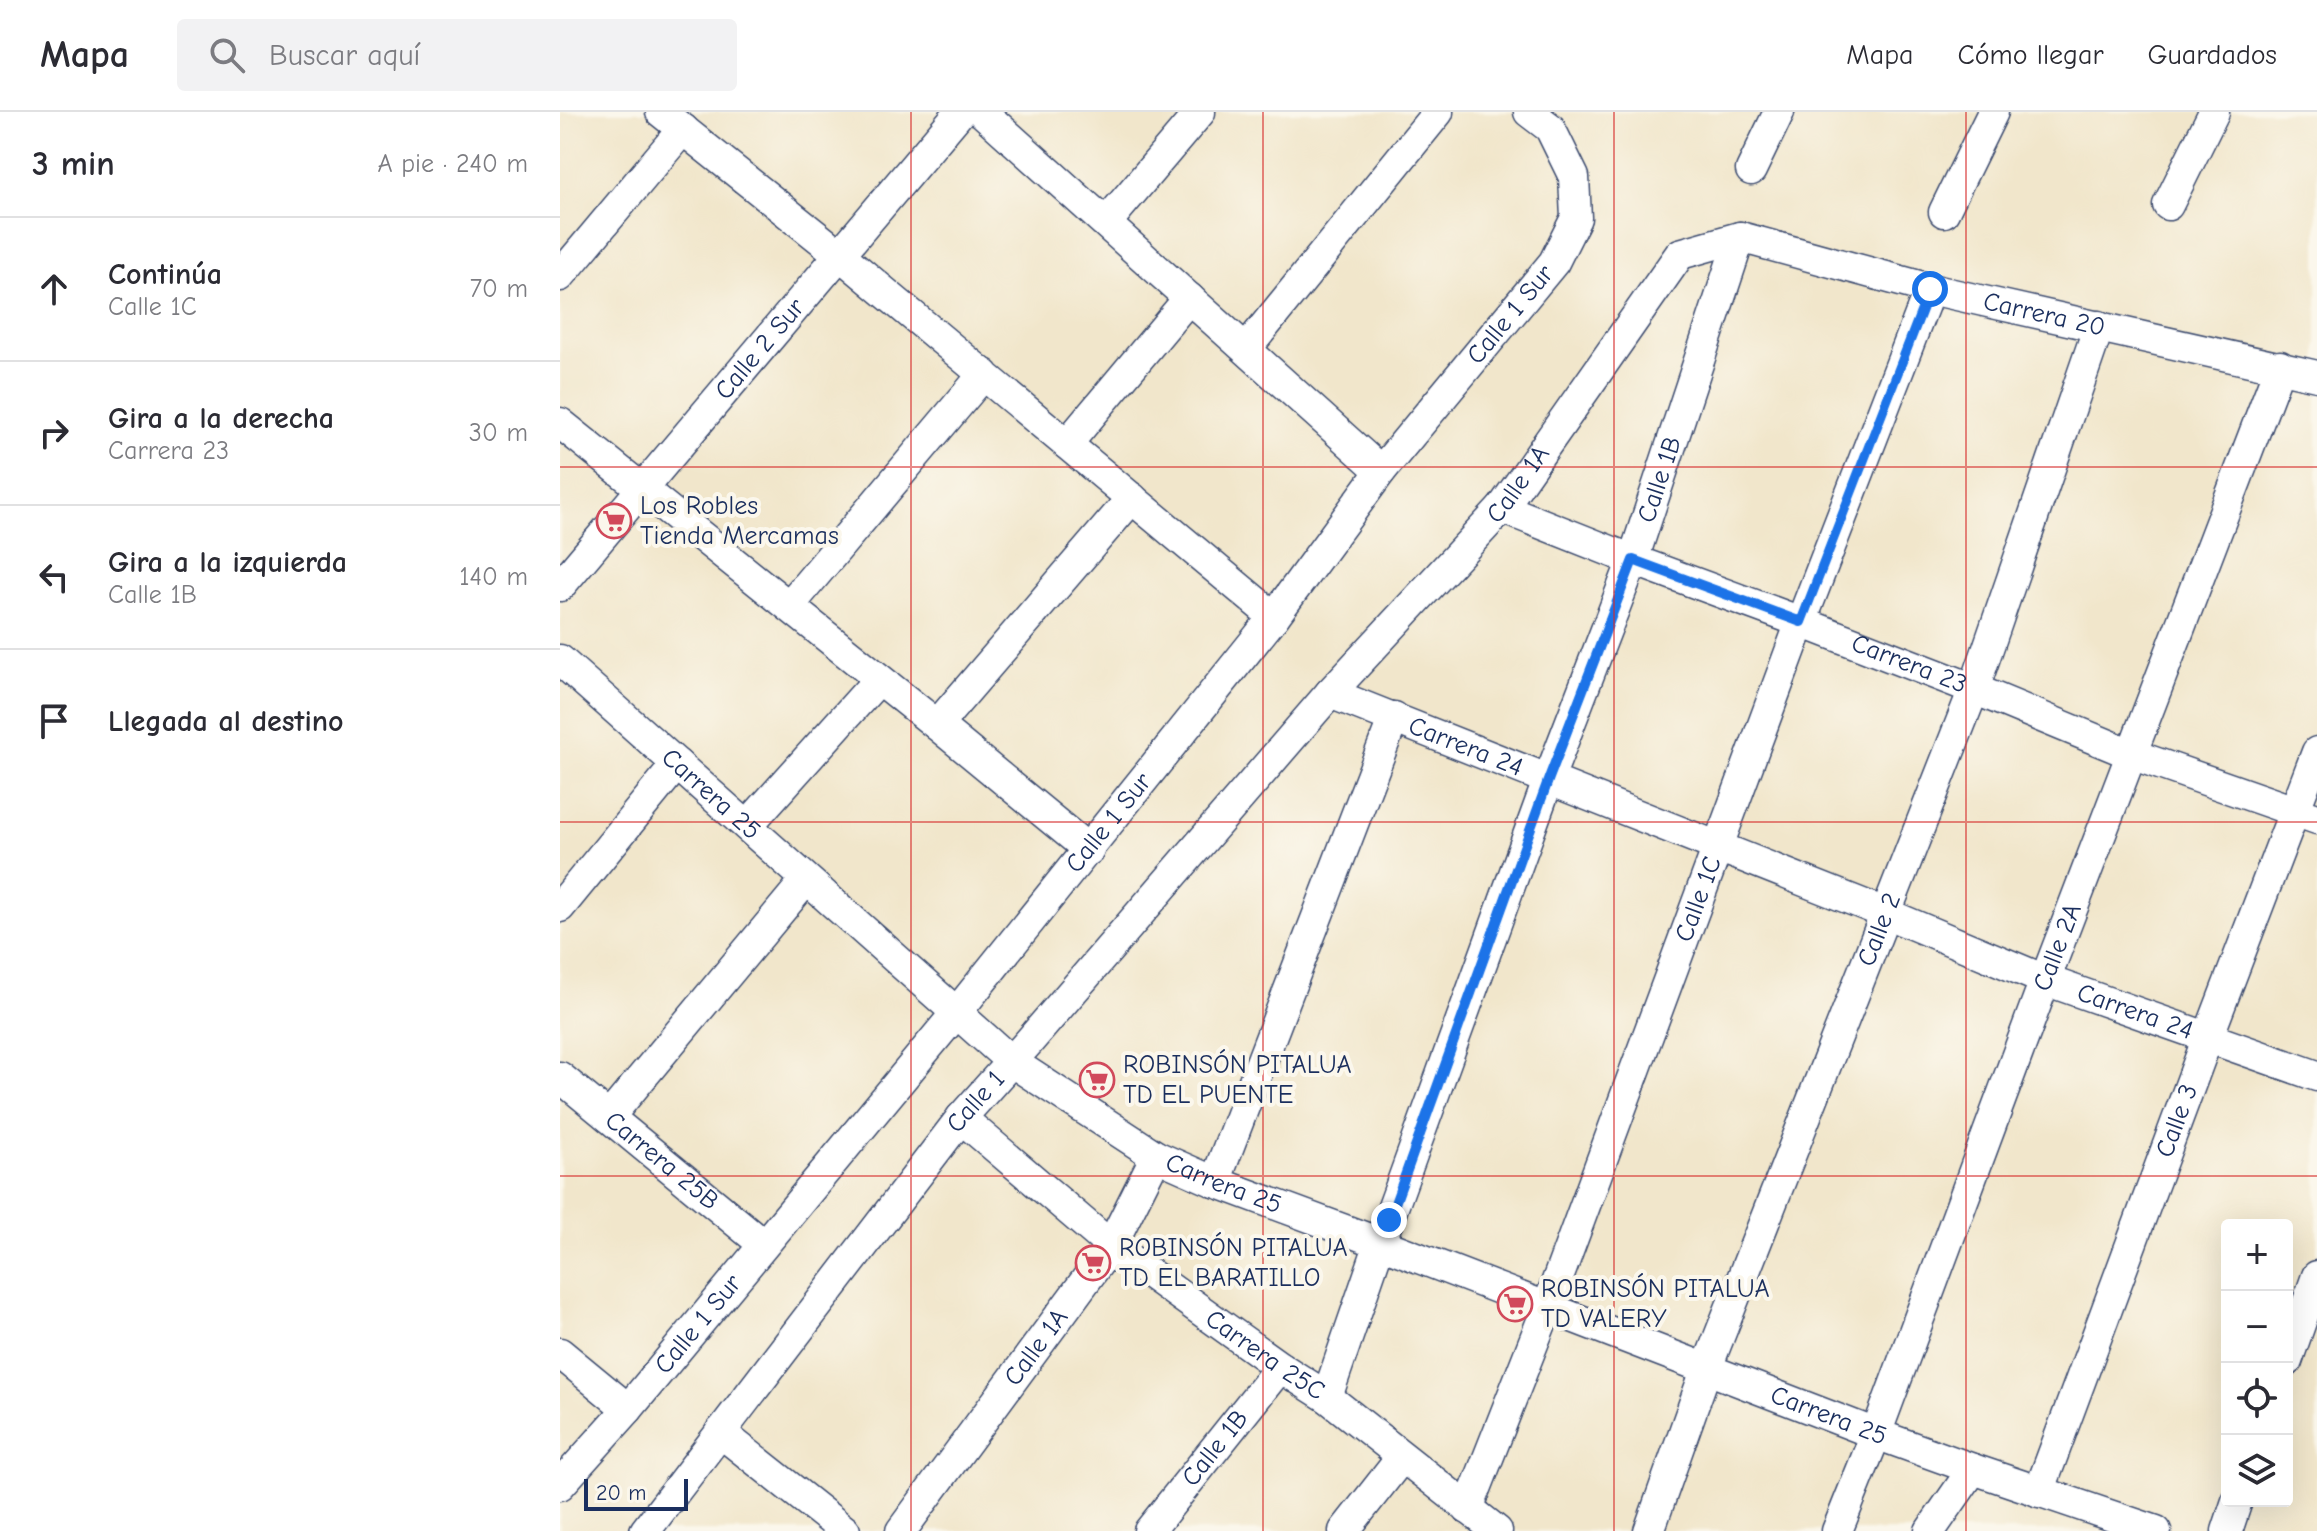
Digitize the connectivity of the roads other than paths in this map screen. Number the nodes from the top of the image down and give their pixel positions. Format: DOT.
graph roads {
  1 [pos="960,112"];
  2 [pos="982,112"];
  3 [pos="1200,112"];
  4 [pos="1438,112"];
  5 [pos="1779,112"];
  6 [pos="1993,112"];
  7 [pos="2214,112"];
  8 [pos="1546,117"];
  9 [pos="672,121"];
  10 [pos="1751,170"];
  11 [pos="2168,205"];
  12 [pos="1944,212"];
  13 [pos="1106,223"];
  14 [pos="1740,237"];
  15 [pos="839,254"];
  16 [pos="560,276"];
  17 [pos="1930,289"];
  18 [pos="1189,298"];
  19 [pos="2099,326"];
  20 [pos="1246,349"];
  21 [pos="2280,366"];
  22 [pos="984,374"];
  23 [pos="2317,376"];
  24 [pos="560,423"];
  25 [pos="1067,444"];
  26 [pos="1381,471"];
  27 [pos="641,489"];
  28 [pos="1132,498"];
  29 [pos="1502,508"];
  30 [pos="1633,560"];
  31 [pos="560,586"];
  32 [pos="789,606"];
  33 [pos="1274,617"];
  34 [pos="1801,622"];
  35 [pos="560,660"];
  36 [pos="879,679"];
  37 [pos="1974,689"];
  38 [pos="1330,693"];
  39 [pos="1394,717"];
  40 [pos="937,725"];
  41 [pos="2317,752"];
  42 [pos="2131,754"];
  43 [pos="677,764"];
  44 [pos="1549,778"];
  45 [pos="2306,816"];
  46 [pos="747,826"];
  47 [pos="1718,847"];
  48 [pos="1089,850"];
  49 [pos="806,880"];
  50 [pos="560,907"];
  51 [pos="1885,913"];
  52 [pos="2045,980"];
  53 [pos="966,1020"];
  54 [pos="2208,1037"];
  55 [pos="1006,1057"];
  56 [pos="2317,1076"];
  57 [pos="560,1077"];
  58 [pos="609,1117"];
  59 [pos="961,1118"];
  60 [pos="1156,1156"];
  61 [pos="1215,1182"];
  62 [pos="1380,1243"];
  63 [pos="763,1244"];
  64 [pos="1111,1246"];
  65 [pos="2317,1276"];
  66 [pos="1547,1308"];
  67 [pos="2293,1344"];
  68 [pos="560,1353"];
  69 [pos="1280,1367"];
  70 [pos="1706,1370"];
  71 [pos="1327,1397"];
  72 [pos="628,1409"];
  73 [pos="720,1432"];
  74 [pos="1876,1434"];
  75 [pos="1402,1457"];
  76 [pos="1973,1469"];
  77 [pos="560,1485"];
  78 [pos="2039,1492"];
  79 [pos="2235,1507"];
  80 [pos="1468,1509"];
  81 [pos="2146,1530"];
  82 [pos="645,1531"];
  83 [pos="845,1531"];
  84 [pos="901,1531"];
  85 [pos="1149,1531"];
  86 [pos="1344,1531"];
  87 [pos="1497,1531"];
  88 [pos="1649,1531"];
  89 [pos="1837,1531"];
  90 [pos="1930,1531"];
  91 [pos="2227,1531"];
  1 -- 15 [label="street, Calle 2 Sur"];
  2 -- 13 [label="street"];
  3 -- 13 [label="street"];
  4 -- 20 [label="street"];
  5 -- 10 [label="street"];
  6 -- 12 [label="street"];
  7 -- 11 [label="street"];
  8 -- 26 [label="street, Calle 1 Sur"];
  9 -- 15 [label="street"];
  9 -- 16 [label="street"];
  13 -- 18 [label="street"];
  14 -- 17 [label="street, Carrera 20"];
  14 -- 29 [label="street, Calle 1A"];
  14 -- 30 [label="street, Calle 1B"];
  15 -- 22 [label="street"];
  15 -- 27 [label="street, Calle 2 Sur"];
  17 -- 19 [label="street, Carrera 20"];
  17 -- 34 [label="street, Calle 1C"];
  18 -- 20 [label="street"];
  18 -- 25 [label="street"];
  19 -- 21 [label="street, Carrera 20"];
  19 -- 37 [label="street, Calle 2"];
  20 -- 26 [label="street"];
  21 -- 23 [label="street, Carrera 20"];
  21 -- 42 [label="street, Calle 2A"];
  22 -- 25 [label="street"];
  22 -- 32 [label="street"];
  24 -- 27 [label="street"];
  25 -- 28 [label="street"];
  26 -- 33 [label="street, Calle 1 Sur"];
  27 -- 31 [label="street, Calle 2 Sur"];
  27 -- 32 [label="street"];
  28 -- 33 [label="street"];
  28 -- 40 [label="street"];
  29 -- 30 [label="street, Carrera 23"];
  29 -- 38 [label="street, Calle 1A"];
  30 -- 34 [label="street, Carrera 23"];
  30 -- 44 [label="street, Calle 1B"];
  32 -- 36 [label="street"];
  33 -- 48 [label="street, Calle 1 Sur"];
  34 -- 37 [label="street, Carrera 23"];
  34 -- 47 [label="street, Calle 1C"];
  35 -- 43 [label="street, Carrera 25"];
  36 -- 40 [label="street"];
  36 -- 46 [label="street"];
  37 -- 42 [label="street, Carrera 23"];
  37 -- 51 [label="street, Calle 2"];
  38 -- 39 [label="street, Carrera 24"];
  38 -- 55 [label="street, Calle 1"];
  39 -- 44 [label="street, Carrera 24"];
  39 -- 61 [label="street"];
  40 -- 48 [label="street"];
  41 -- 45 [label="street, Calle 3"];
  42 -- 45 [label="street, Carrera 23"];
  42 -- 52 [label="street, Calle 2A"];
  43 -- 46 [label="street, Carrera 25"];
  43 -- 50 [label="street"];
  44 -- 47 [label="street, Carrera 24"];
  44 -- 62 [label="street, Calle 1B"];
  45 -- 54 [label="street, Calle 3"];
  46 -- 49 [label="street, Carrera 25"];
  47 -- 51 [label="street, Carrera 24"];
  47 -- 66 [label="street, Calle 1C"];
  48 -- 53 [label="street, Calle 1 Sur"];
  49 -- 53 [label="street, Carrera 25"];
  49 -- 58 [label="street"];
  51 -- 52 [label="street, Carrera 24"];
  51 -- 70 [label="street, Calle 2"];
  52 -- 54 [label="street, Carrera 24"];
  52 -- 74 [label="street, Calle 2A"];
  53 -- 55 [label="street, Carrera 25"];
  53 -- 63 [label="street, Calle 1 Sur"];
  54 -- 56 [label="street, Carrera 24"];
  54 -- 78 [label="street, Calle 3"];
  55 -- 59 [label="street, Calle 1"];
  55 -- 60 [label="street, Carrera 25"];
  57 -- 58 [label="street, Carrera 25B"];
  58 -- 63 [label="street, Carrera 25B"];
  59 -- 64 [label="street, Carrera 25C"];
  59 -- 73 [label="street, Calle 1"];
  60 -- 61 [label="street, Carrera 25"];
  60 -- 64 [label="street, Calle 1A"];
  61 -- 62 [label="street, Carrera 25"];
  62 -- 66 [label="street, Carrera 25"];
  62 -- 71 [label="street, Calle 1B"];
  63 -- 72 [label="street, Calle 1 Sur"];
  64 -- 69 [label="street, Carrera 25C"];
  64 -- 84 [label="street, Calle 1A"];
  65 -- 67 [label="street"];
  66 -- 70 [label="street, Carrera 25"];
  66 -- 80 [label="street, Calle 1C"];
  68 -- 72 [label="street"];
  69 -- 71 [label="street, Carrera 25C"];
  69 -- 85 [label="street, Calle 1B"];
  70 -- 74 [label="street, Carrera 25"];
  70 -- 88 [label="street, Calle 2"];
  71 -- 75 [label="street, Carrera 25C"];
  72 -- 77 [label="street, Calle 1 Sur"];
  73 -- 82 [label="street, Calle 1"];
  73 -- 83 [label="street"];
  74 -- 76 [label="street, Carrera 25"];
  74 -- 89 [label="street, Calle 2A"];
  75 -- 80 [label="street, Carrera 25C"];
  75 -- 86 [label="street"];
  76 -- 78 [label="street, Carrera 25"];
  76 -- 90 [label="street"];
  78 -- 81 [label="street, Carrera 25"];
  79 -- 91 [label="street"];
  80 -- 87 [label="street, Carrera 25C"];
}
